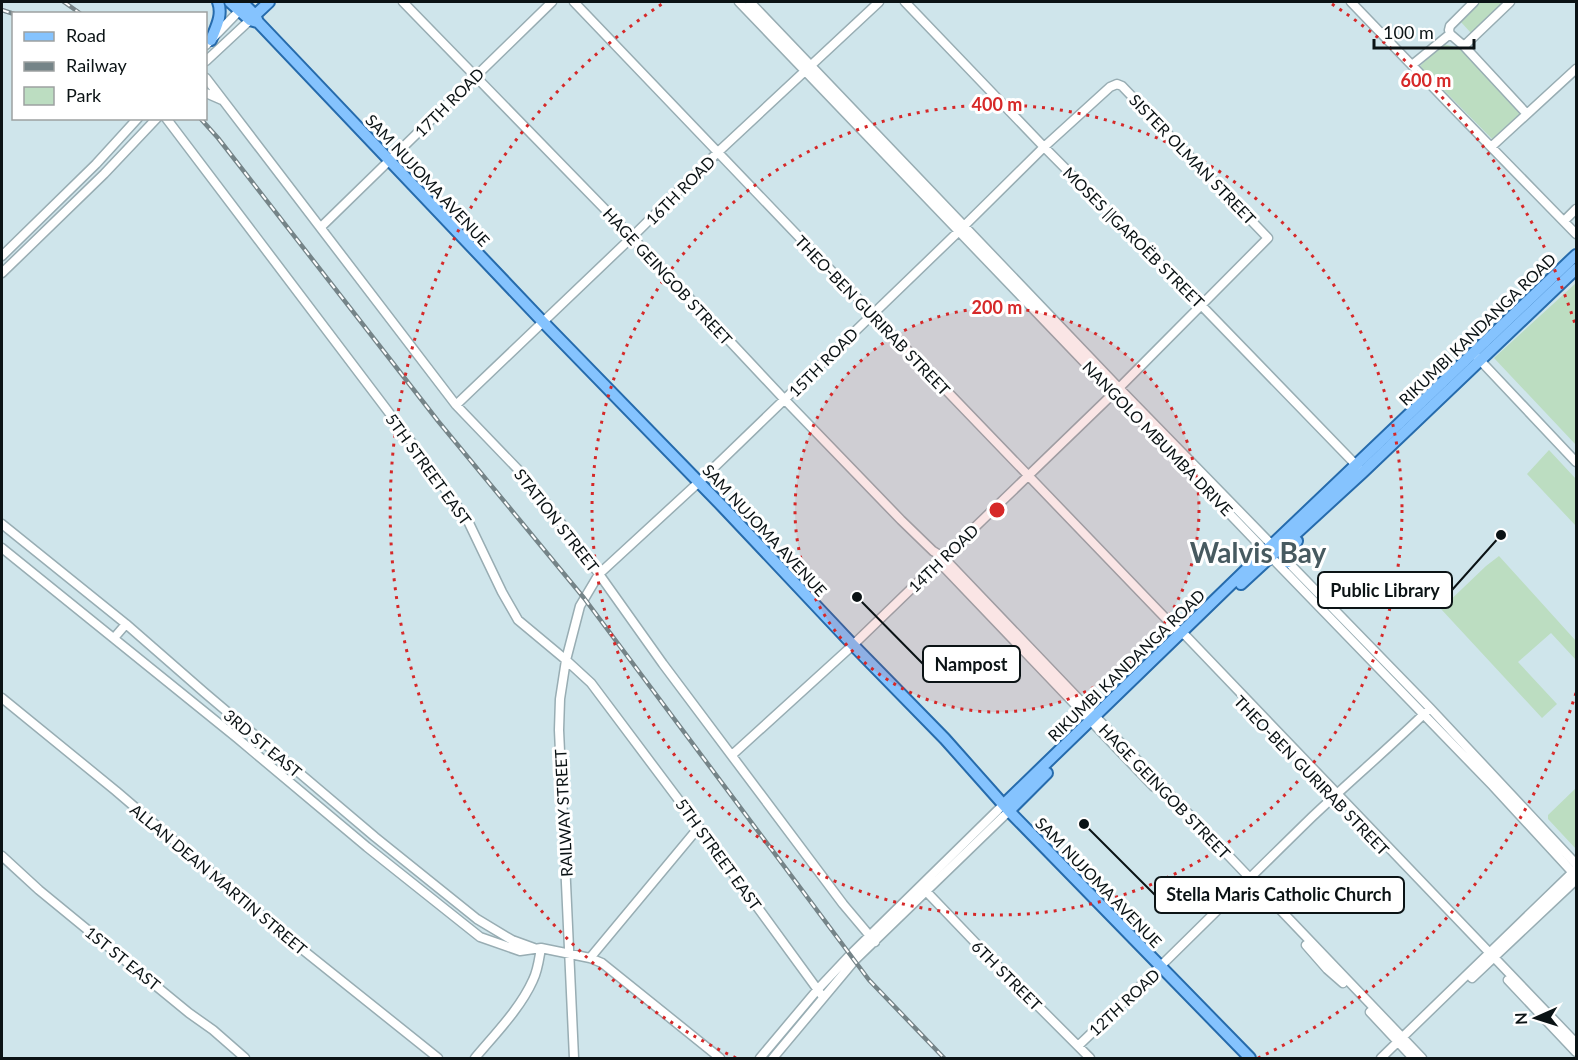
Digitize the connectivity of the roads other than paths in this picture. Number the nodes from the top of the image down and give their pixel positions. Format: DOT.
graph roads {
  1 [pos="218,2"];
  2 [pos="230,2"];
  3 [pos="269,2"];
  4 [pos="404,2"];
  5 [pos="552,2"];
  6 [pos="574,2"];
  7 [pos="739,2"];
  8 [pos="750,2"];
  9 [pos="879,2"];
  10 [pos="905,2"];
  11 [pos="1351,2"];
  12 [pos="1474,2"];
  13 [pos="1510,2"];
  14 [pos="244,5"];
  15 [pos="254,19"];
  16 [pos="1450,34"];
  17 [pos="208,42"];
  18 [pos="1464,46"];
  19 [pos="207,60"];
  20 [pos="1412,65"];
  21 [pos="808,68"];
  22 [pos="1576,69"];
  23 [pos="475,75"];
  24 [pos="207,79"];
  25 [pos="207,93"];
  26 [pos="225,102"];
  27 [pos="1527,114"];
  28 [pos="136,120"];
  29 [pos="155,120"];
  30 [pos="168,120"];
  31 [pos="173,120"];
  32 [pos="175,130"];
  33 [pos="1044,147"];
  34 [pos="1491,147"];
  35 [pos="717,153"];
  36 [pos="390,161"];
  37 [pos="1576,209"];
  38 [pos="1564,221"];
  39 [pos="321,227"];
  40 [pos="962,229"];
  41 [pos="1576,234"];
  42 [pos="632,237"];
  43 [pos="12,246"];
  44 [pos="20,254"];
  45 [pos="1576,255"];
  46 [pos="2,256"];
  47 [pos="1576,269"];
  48 [pos="2,273"];
  49 [pos="1202,305"];
  50 [pos="873,314"];
  51 [pos="543,322"];
  52 [pos="1476,357"];
  53 [pos="1117,390"];
  54 [pos="785,400"];
  55 [pos="456,405"];
  56 [pos="1576,462"];
  57 [pos="1359,469"];
  58 [pos="1028,476"];
  59 [pos="699,482"];
  60 [pos="1310,521"];
  61 [pos="2,524"];
  62 [pos="2,548"];
  63 [pos="1272,551"];
  64 [pos="940,560"];
  65 [pos="1288,562"];
  66 [pos="599,574"];
  67 [pos="126,624"];
  68 [pos="1180,634"];
  69 [pos="114,639"];
  70 [pos="853,645"];
  71 [pos="566,660"];
  72 [pos="204,693"];
  73 [pos="2,698"];
  74 [pos="196,704"];
  75 [pos="1427,711"];
  76 [pos="1094,721"];
  77 [pos="246,728"];
  78 [pos="237,738"];
  79 [pos="732,755"];
  80 [pos="1335,796"];
  81 [pos="1006,807"];
  82 [pos="699,827"];
  83 [pos="2,856"];
  84 [pos="1576,872"];
  85 [pos="1247,880"];
  86 [pos="923,888"];
  87 [pos="873,939"];
  88 [pos="538,948"];
  89 [pos="570,954"];
  90 [pos="1490,957"];
  91 [pos="591,958"];
  92 [pos="1161,967"];
  93 [pos="821,993"];
  94 [pos="1401,1042"];
  95 [pos="1576,1043"];
  96 [pos="1078,1046"];
  97 [pos="1576,1052"];
  98 [pos="245,1059"];
  99 [pos="438,1059"];
  100 [pos="475,1059"];
  101 [pos="574,1059"];
  102 [pos="720,1059"];
  103 [pos="760,1059"];
  104 [pos="773,1059"];
  105 [pos="1090,1059"];
  106 [pos="1250,1059"];
  107 [pos="1381,1059"];
  108 [pos="1387,1059"];
  109 [pos="1413,1059"];
  110 [pos="1422,1059"];
  1 -- 17 [label="main road"];
  2 -- 14 [label="main road, SAM NUJOMA AVENUE"];
  3 -- 15 [label="main road"];
  4 -- 23 [label="street, HAGE GEINGOB STREET"];
  5 -- 23 [label="street, 17TH ROAD"];
  6 -- 35 [label="street, THEO-BEN GURIRAB STREET"];
  7 -- 21 [label="street, NANGOLO MBUMBA DRIVE"];
  8 -- 21 [label="street, NANGOLO MBUMBA DRIVE"];
  9 -- 21 [label="street, 16TH ROAD"];
  10 -- 33 [label="street, MOSES ǁGAROËB STREET"];
  11 -- 20 [label="street"];
  12 -- 16 [label="street"];
  13 -- 18 [label="street"];
  14 -- 15 [label="main road, SAM NUJOMA AVENUE"];
  14 -- 17 [label="street"];
  15 -- 19 [label="street"];
  15 -- 36 [label="main road, SAM NUJOMA AVENUE"];
  16 -- 18 [label="street"];
  16 -- 20 [label="street"];
  18 -- 27 [label="street"];
  20 -- 34 [label="street"];
  21 -- 35 [label="street, 16TH ROAD"];
  21 -- 40 [label="street, NANGOLO MBUMBA DRIVE"];
  22 -- 27 [label="street"];
  23 -- 36 [label="street, 17TH ROAD"];
  23 -- 42 [label="street, HAGE GEINGOB STREET"];
  24 -- 26 [label="street, STATION STREET"];
  25 -- 26 [label="street"];
  26 -- 39 [label="street, STATION STREET"];
  27 -- 34 [label="street"];
  28 -- 43 [label="street"];
  29 -- 44 [label="street"];
  30 -- 32 [label="street, 5TH STREET EAST"];
  31 -- 32 [label="street"];
  32 -- 71 [label="street, 5TH STREET EAST"];
  33 -- 40 [label="street, 15TH ROAD"];
  33 -- 49 [label="street, MOSES ǁGAROËB STREET"];
  33 -- 49 [label="street, SISTER OLMAN STREET"];
  34 -- 38 [label="street"];
  35 -- 42 [label="street, 16TH ROAD"];
  35 -- 50 [label="street, THEO-BEN GURIRAB STREET"];
  36 -- 39 [label="street, 17TH ROAD"];
  36 -- 51 [label="main road, SAM NUJOMA AVENUE"];
  37 -- 38 [label="street"];
  38 -- 41 [label="street"];
  39 -- 55 [label="street, STATION STREET"];
  40 -- 50 [label="street, 15TH ROAD"];
  40 -- 53 [label="street, NANGOLO MBUMBA DRIVE"];
  42 -- 51 [label="street, 16TH ROAD"];
  42 -- 54 [label="street, HAGE GEINGOB STREET"];
  43 -- 44 [label="street"];
  43 -- 46 [label="street"];
  44 -- 48 [label="street"];
  45 -- 52 [label="main road, RIKUMBI KANDANGA ROAD"];
  47 -- 52 [label="main road, RIKUMBI KANDANGA ROAD"];
  49 -- 53 [label="street, 14TH ROAD"];
  49 -- 57 [label="street, MOSES ǁGAROËB STREET"];
  50 -- 54 [label="street, 15TH ROAD"];
  50 -- 58 [label="street, THEO-BEN GURIRAB STREET"];
  51 -- 55 [label="street, 16TH ROAD"];
  51 -- 59 [label="main road, SAM NUJOMA AVENUE"];
  52 -- 56 [label="street"];
  52 -- 57 [label="main road, RIKUMBI KANDANGA ROAD"];
  53 -- 58 [label="street, 14TH ROAD"];
  53 -- 63 [label="street, NANGOLO MBUMBA DRIVE"];
  54 -- 59 [label="street, 15TH ROAD"];
  54 -- 64 [label="street, HAGE GEINGOB STREET"];
  55 -- 66 [label="street, STATION STREET"];
  57 -- 60 [label="main road, RIKUMBI KANDANGA ROAD"];
  57 -- 63 [label="main road, RIKUMBI KANDANGA ROAD"];
  58 -- 64 [label="street, 14TH ROAD"];
  58 -- 68 [label="street, THEO-BEN GURIRAB STREET"];
  59 -- 66 [label="street, 15TH ROAD"];
  59 -- 70 [label="main road, SAM NUJOMA AVENUE"];
  60 -- 63 [label="main road, RIKUMBI KANDANGA ROAD"];
  60 -- 65 [label="main road"];
  61 -- 67 [label="street, 3RD ST EAST"];
  62 -- 69 [label="street, 3RD ST EAST"];
  63 -- 65 [label="street, NANGOLO MBUMBA DRIVE"];
  63 -- 68 [label="main road, RIKUMBI KANDANGA ROAD"];
  63 -- 75 [label="street, NANGOLO MBUMBA DRIVE"];
  64 -- 70 [label="street, 14TH ROAD"];
  64 -- 76 [label="street, HAGE GEINGOB STREET"];
  65 -- 75 [label="street, NANGOLO MBUMBA DRIVE"];
  66 -- 71 [label="street, RAILWAY STREET"];
  66 -- 79 [label="street, STATION STREET"];
  67 -- 69 [label="street"];
  67 -- 72 [label="street, 3RD ST EAST"];
  68 -- 76 [label="main road, RIKUMBI KANDANGA ROAD"];
  68 -- 80 [label="street, THEO-BEN GURIRAB STREET"];
  69 -- 74 [label="street, 3RD ST EAST"];
  70 -- 79 [label="street, 14TH ROAD"];
  70 -- 81 [label="main road, SAM NUJOMA AVENUE"];
  71 -- 82 [label="street, 5TH STREET EAST"];
  71 -- 89 [label="street, RAILWAY STREET"];
  72 -- 74 [label="street"];
  72 -- 77 [label="street, 3RD ST EAST"];
  73 -- 99 [label="street, ALLAN DEAN MARTIN STREET"];
  74 -- 78 [label="street, 3RD ST EAST"];
  75 -- 80 [label="street, 12TH ROAD"];
  75 -- 84 [label="street, NANGOLO MBUMBA DRIVE"];
  76 -- 81 [label="main road, RIKUMBI KANDANGA ROAD"];
  76 -- 85 [label="street, HAGE GEINGOB STREET"];
  77 -- 78 [label="street"];
  77 -- 88 [label="street, 3RD ST EAST"];
  78 -- 88 [label="street, 3RD ST EAST"];
  79 -- 87 [label="street, STATION STREET"];
  80 -- 85 [label="street, 12TH ROAD"];
  80 -- 90 [label="street, THEO-BEN GURIRAB STREET"];
  81 -- 86 [label="street, RIKUMBI KANDANGA ROAD"];
  81 -- 92 [label="main road, SAM NUJOMA AVENUE"];
  82 -- 91 [label="street"];
  82 -- 93 [label="street, 5TH STREET EAST"];
  83 -- 98 [label="street, 1ST ST EAST"];
  84 -- 90 [label="street"];
  85 -- 92 [label="street, 12TH ROAD"];
  85 -- 94 [label="street, HAGE GEINGOB STREET"];
  86 -- 87 [label="street, RIKUMBI KANDANGA ROAD"];
  86 -- 96 [label="street, 6TH STREET"];
  87 -- 93 [label="street, RIKUMBI KANDANGA ROAD"];
  88 -- 89 [label="street, 3RD ST EAST"];
  88 -- 100 [label="street"];
  89 -- 91 [label="street, 3RD ST EAST"];
  89 -- 101 [label="street, RAILWAY STREET"];
  90 -- 94 [label="street"];
  90 -- 95 [label="street, THEO-BEN GURIRAB STREET"];
  90 -- 97 [label="street, THEO-BEN GURIRAB STREET"];
  91 -- 102 [label="street, 3RD ST EAST"];
  92 -- 96 [label="street, 12TH ROAD"];
  92 -- 106 [label="main road, SAM NUJOMA AVENUE"];
  93 -- 103 [label="street, RIKUMBI KANDANGA ROAD"];
  93 -- 104 [label="street, RIKUMBI KANDANGA ROAD"];
  94 -- 107 [label="street"];
  94 -- 108 [label="street"];
  94 -- 109 [label="street, HAGE GEINGOB STREET"];
  94 -- 110 [label="street, HAGE GEINGOB STREET"];
  96 -- 105 [label="street, 6TH STREET"];
}
